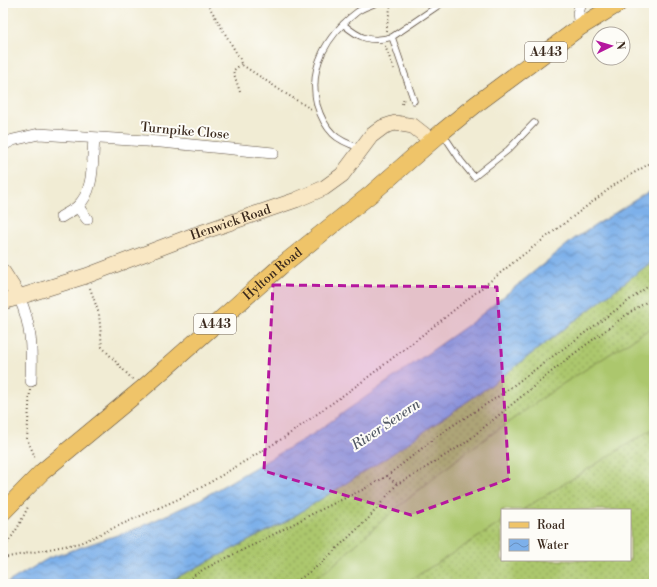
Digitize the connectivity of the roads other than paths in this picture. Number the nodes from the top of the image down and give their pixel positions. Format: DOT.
graph roads {
  1 [pos="376,3"];
  2 [pos="442,3"];
  3 [pos="581,3"];
  4 [pos="619,3"];
  5 [pos="343,24"];
  6 [pos="580,27"];
  7 [pos="392,37"];
  8 [pos="414,101"];
  9 [pos="534,123"];
  10 [pos="437,137"];
  11 [pos="94,138"];
  12 [pos="3,145"];
  13 [pos="362,149"];
  14 [pos="273,153"];
  15 [pos="78,207"];
  16 [pos="61,217"];
  17 [pos="87,219"];
  18 [pos="3,272"];
  19 [pos="18,297"];
  20 [pos="3,302"];
  21 [pos="31,381"];
  22 [pos="3,512"];
  1 -- 5 [label="lane"];
  2 -- 7 [label="lane"];
  3 -- 6 [label="street"];
  4 -- 6 [label="main road, A443"];
  5 -- 7 [label="lane"];
  5 -- 13 [label="lane"];
  6 -- 10 [label="main road, Hylton Road / A443"];
  7 -- 8 [label="lane"];
  9 -- 10 [label="lane"];
  10 -- 13 [label="main road, Henwick Road"];
  10 -- 22 [label="main road, Hylton Road / A443"];
  11 -- 12 [label="street, Turnpike Close"];
  11 -- 14 [label="street, Turnpike Close"];
  11 -- 15 [label="street"];
  13 -- 19 [label="main road, Henwick Road"];
  15 -- 16 [label="street"];
  15 -- 17 [label="street"];
  18 -- 19 [label="main road"];
  19 -- 20 [label="main road, Henwick Road"];
  19 -- 21 [label="street"];
}
